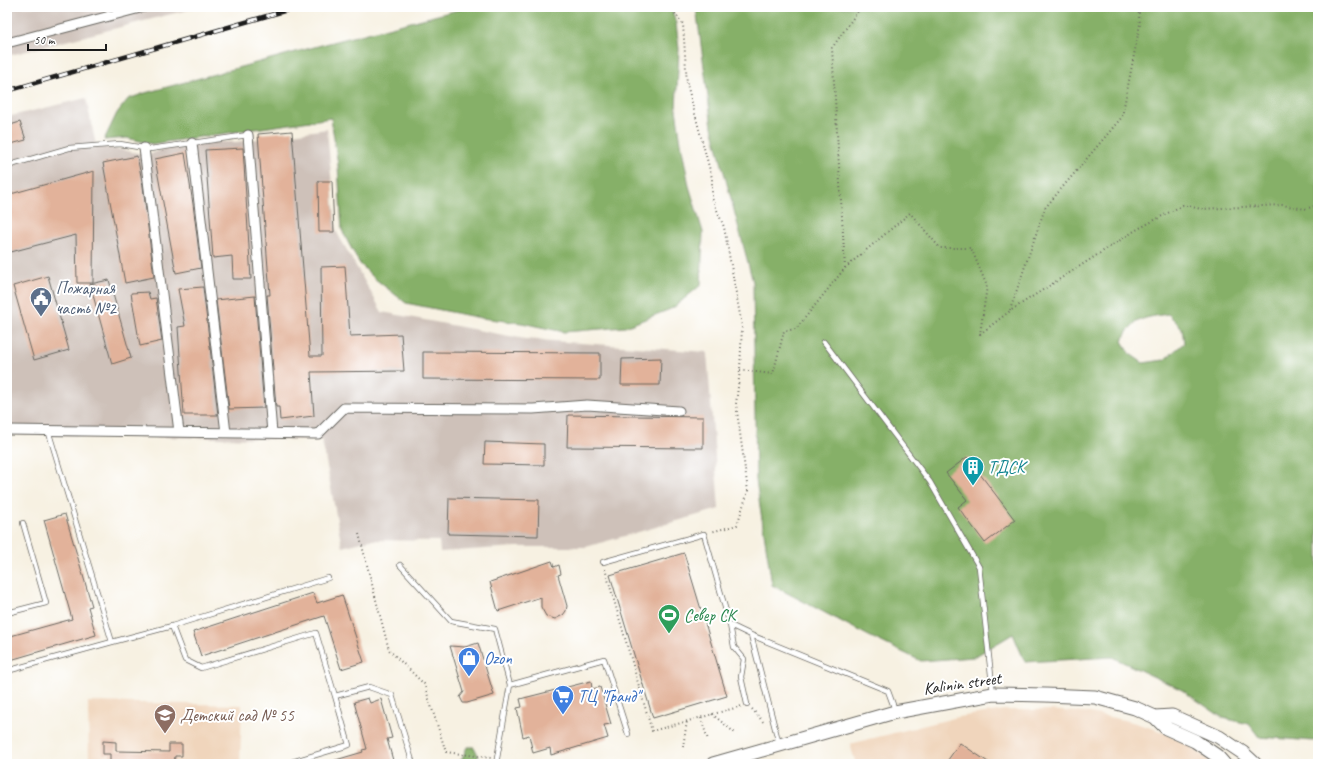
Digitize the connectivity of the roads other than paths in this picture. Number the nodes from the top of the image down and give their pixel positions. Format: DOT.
graph roads {
  1 [pos="144,7"];
  2 [pos="7,43"];
  3 [pos="248,135"];
  4 [pos="192,143"];
  5 [pos="144,148"];
  6 [pos="7,166"];
  7 [pos="824,342"];
  8 [pos="679,411"];
  9 [pos="7,430"];
  10 [pos="48,430"];
  11 [pos="179,432"];
  12 [pos="226,433"];
  13 [pos="272,433"];
  14 [pos="23,523"];
  15 [pos="603,562"];
  16 [pos="400,565"];
  17 [pos="328,578"];
  18 [pos="7,613"];
  19 [pos="730,625"];
  20 [pos="172,626"];
  21 [pos="751,635"];
  22 [pos="112,642"];
  23 [pos="7,671"];
  24 [pos="510,685"];
  25 [pos="993,694"];
  26 [pos="335,696"];
  27 [pos="748,704"];
  28 [pos="895,712"];
  29 [pos="1155,717"];
  30 [pos="628,734"];
  31 [pos="779,745"];
  32 [pos="496,761"];
  33 [pos="285,764"];
  34 [pos="413,764"];
  35 [pos="713,764"];
  36 [pos="1224,764"];
  37 [pos="1255,764"];
  1 -- 2 [label="street"];
  3 -- 4 [label="lane"];
  3 -- 13 [label="street"];
  4 -- 5 [label="lane"];
  4 -- 12 [label="street"];
  5 -- 6 [label="lane"];
  5 -- 11 [label="street"];
  7 -- 25 [label="lane"];
  8 -- 13 [label="street"];
  9 -- 10 [label="street"];
  10 -- 11 [label="street"];
  10 -- 22 [label="lane"];
  11 -- 12 [label="street"];
  12 -- 13 [label="street"];
  14 -- 18 [label="lane"];
  15 -- 19 [label="lane"];
  16 -- 24 [label="lane"];
  17 -- 20 [label="lane"];
  19 -- 21 [label="lane"];
  19 -- 27 [label="lane"];
  20 -- 22 [label="lane"];
  20 -- 26 [label="lane"];
  21 -- 28 [label="lane"];
  21 -- 31 [label="lane"];
  22 -- 23 [label="lane"];
  24 -- 30 [label="lane"];
  24 -- 32 [label="lane"];
  25 -- 28 [label="main road, Kalinin street"];
  25 -- 29 [label="main road, Kalinin street"];
  26 -- 33 [label="lane"];
  26 -- 34 [label="lane"];
  28 -- 31 [label="main road, Kalinin street"];
  29 -- 36 [label="main road"];
  29 -- 37 [label="main road, Kalinin street"];
  31 -- 35 [label="main road, Kalinin street"];
}
